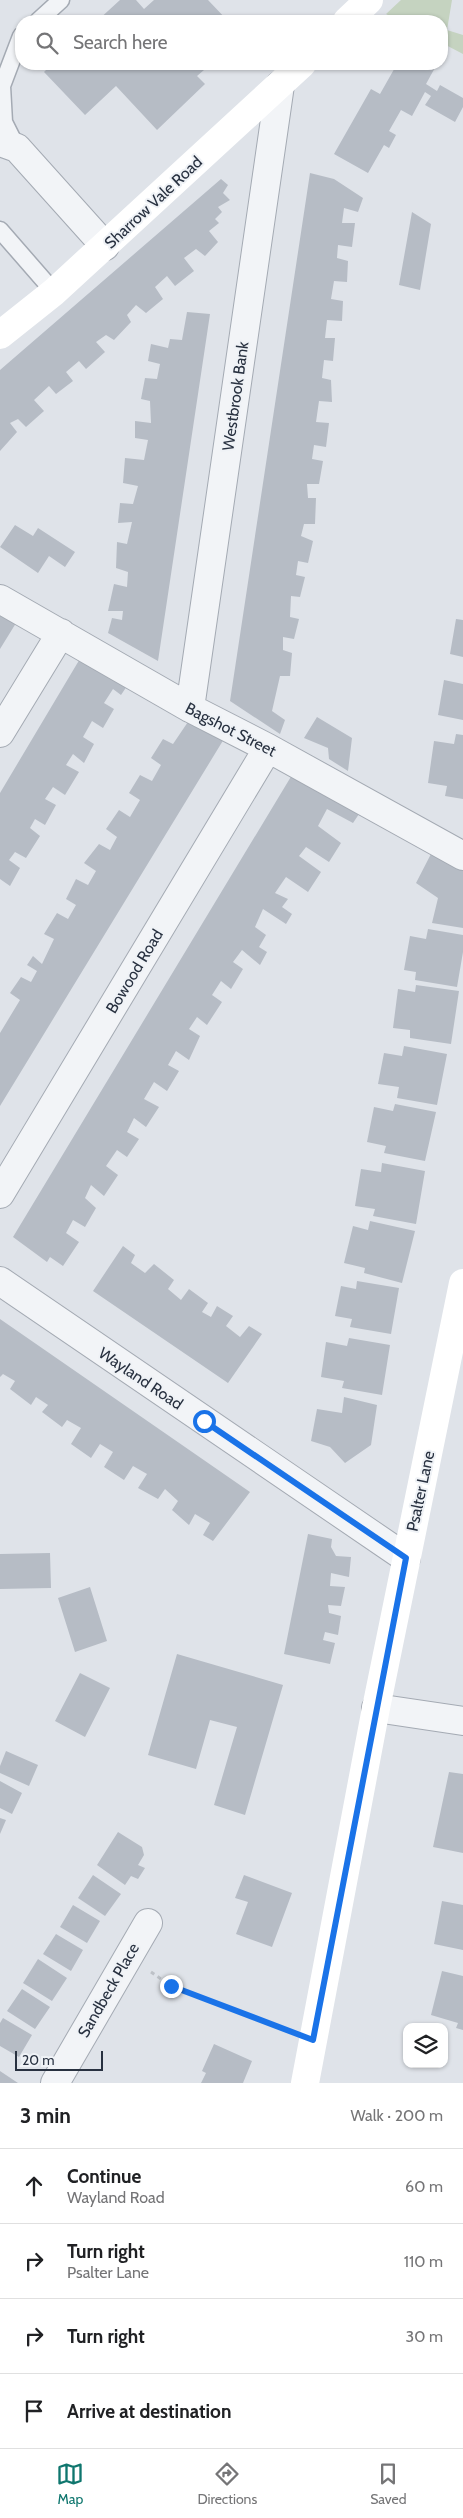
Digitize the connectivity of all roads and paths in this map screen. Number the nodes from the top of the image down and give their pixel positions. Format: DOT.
graph roads {
  1 [pos="61,0"];
  2 [pos="369,0"];
  3 [pos="45,15"];
  4 [pos="353,15"];
  5 [pos="15,52"];
  6 [pos="295,70"];
  7 [pos="280,84"];
  8 [pos="9,145"];
  9 [pos="0,230"];
  10 [pos="105,246"];
  11 [pos="54,292"];
  12 [pos="0,335"];
  13 [pos="0,599"];
  14 [pos="61,633"];
  15 [pos="190,708"];
  16 [pos="0,733"];
  17 [pos="268,748"];
  18 [pos="463,856"];
  19 [pos="0,1194"];
  20 [pos="0,1282"];
  21 [pos="463,1283"];
  22 [pos="406,1558"];
  23 [pos="376,1708"];
  24 [pos="463,1721"];
  25 [pos="148,1923"];
  26 [pos="171,1986"];
  27 [pos="313,2040"];
  28 [pos="55,2083"];
  29 [pos="305,2083"];
  1 -- 3 [label="lane"];
  2 -- 4 [label="street"];
  5 -- 8 [label="lane"];
  6 -- 7 [label="street, Sharrow Vale Road"];
  7 -- 10 [label="street, Sharrow Vale Road"];
  7 -- 15 [label="street, Westbrook Bank"];
  8 -- 10 [label="street"];
  9 -- 11 [label="lane"];
  10 -- 11 [label="street, Sharrow Vale Road"];
  11 -- 12 [label="street, Sharrow Vale Road"];
  13 -- 14 [label="street, Bagshot Street"];
  14 -- 15 [label="street, Bagshot Street"];
  14 -- 16 [label="street"];
  15 -- 17 [label="street, Bagshot Street"];
  17 -- 18 [label="street, Bagshot Street"];
  17 -- 19 [label="street, Bowood Road"];
  20 -- 22 [label="street, Wayland Road"];
  21 -- 22 [label="street, Psalter Lane"];
  22 -- 23 [label="street, Psalter Lane"];
  23 -- 24 [label="street"];
  23 -- 27 [label="street, Psalter Lane"];
  25 -- 28 [label="street, Sandbeck Place"];
  26 -- 27 [label="path"];
  27 -- 29 [label="street, Psalter Lane"];
}
